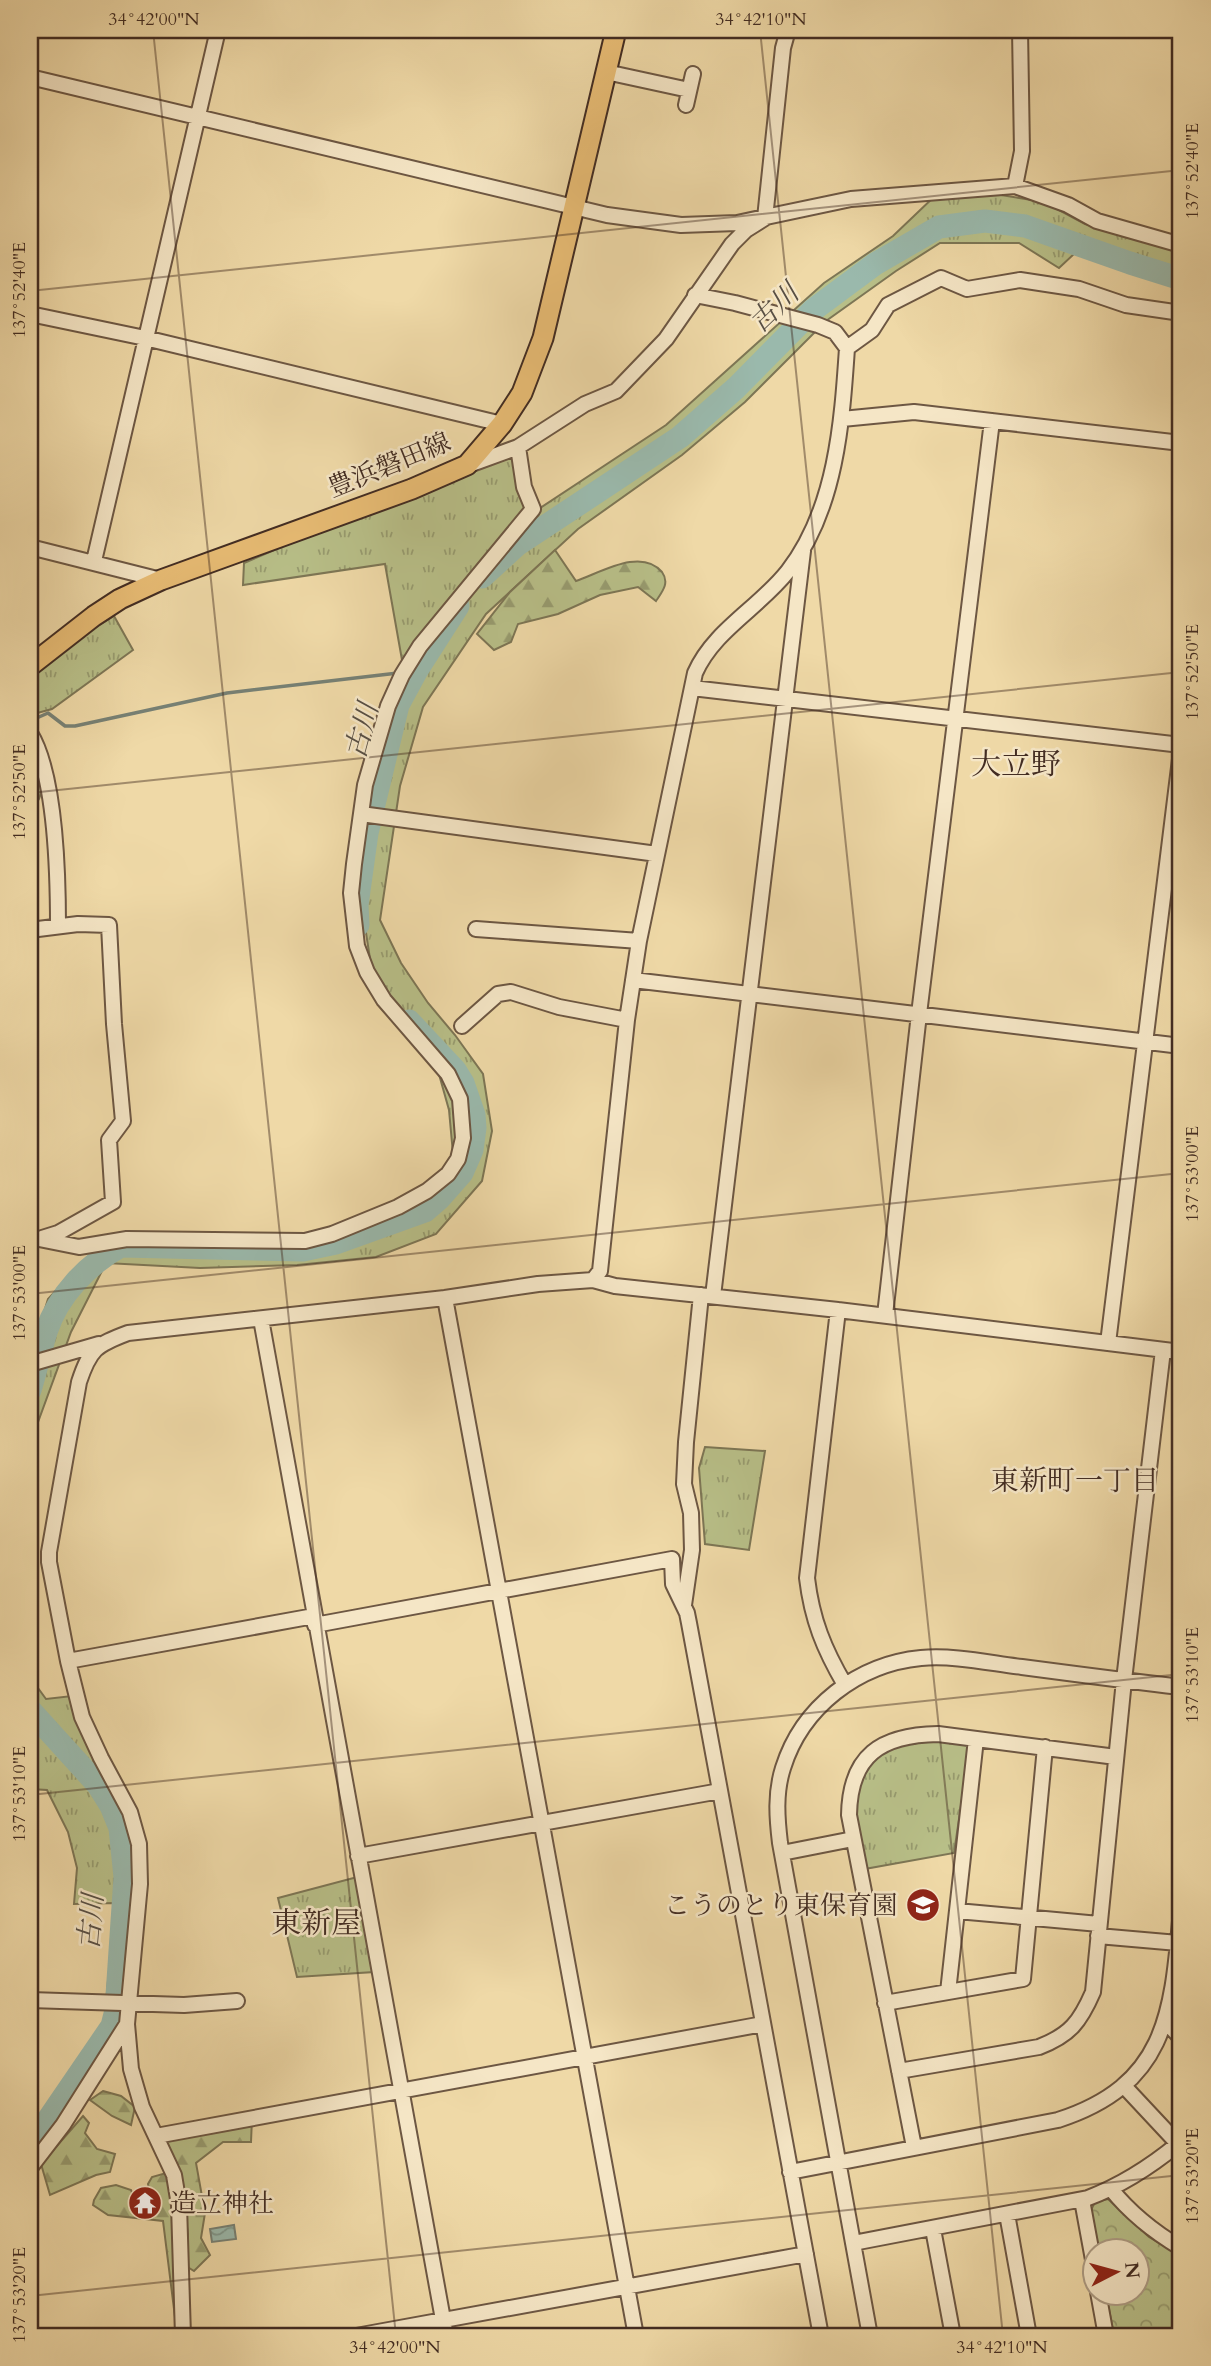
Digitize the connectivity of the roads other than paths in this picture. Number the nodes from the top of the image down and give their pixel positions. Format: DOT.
graph roads {
  1 [pos="218,30"];
  2 [pos="616,30"];
  3 [pos="788,30"];
  4 [pos="1020,30"];
  5 [pos="606,72"];
  6 [pos="693,74"];
  7 [pos="30,77"];
  8 [pos="197,117"];
  9 [pos="1015,186"];
  10 [pos="574,206"];
  11 [pos="765,218"];
  12 [pos="1181,246"];
  13 [pos="695,295"];
  14 [pos="1181,313"];
  15 [pos="30,314"];
  16 [pos="145,338"];
  17 [pos="848,348"];
  18 [pos="842,419"];
  19 [pos="992,421"];
  20 [pos="502,424"];
  21 [pos="1181,443"];
  22 [pos="519,447"];
  23 [pos="467,465"];
  24 [pos="803,546"];
  25 [pos="30,547"];
  26 [pos="94,561"];
  27 [pos="161,580"];
  28 [pos="30,666"];
  29 [pos="692,688"];
  30 [pos="784,699"];
  31 [pos="957,719"];
  32 [pos="30,733"];
  33 [pos="1181,745"];
  34 [pos="1181,751"];
  35 [pos="361,814"];
  36 [pos="657,854"];
  37 [pos="58,926"];
  38 [pos="476,929"];
  39 [pos="30,930"];
  40 [pos="639,941"];
  41 [pos="633,980"];
  42 [pos="748,994"];
  43 [pos="919,1014"];
  44 [pos="627,1020"];
  45 [pos="461,1026"];
  46 [pos="1146,1042"];
  47 [pos="1181,1046"];
  48 [pos="34,1240"];
  49 [pos="593,1280"];
  50 [pos="707,1296"];
  51 [pos="445,1298"];
  52 [pos="838,1310"];
  53 [pos="885,1315"];
  54 [pos="261,1319"];
  55 [pos="107,1341"];
  56 [pos="1108,1343"];
  57 [pos="1163,1350"];
  58 [pos="1181,1352"];
  59 [pos="30,1364"];
  60 [pos="500,1591"];
  61 [pos="684,1605"];
  62 [pos="315,1621"];
  63 [pos="68,1661"];
  64 [pos="1124,1680"];
  65 [pos="845,1685"];
  66 [pos="1181,1688"];
  67 [pos="976,1739"];
  68 [pos="1045,1747"];
  69 [pos="1116,1756"];
  70 [pos="720,1791"];
  71 [pos="543,1823"];
  72 [pos="853,1839"];
  73 [pos="782,1853"];
  74 [pos="358,1856"];
  75 [pos="1181,1910"];
  76 [pos="957,1911"];
  77 [pos="1029,1917"];
  78 [pos="1099,1930"];
  79 [pos="1178,1943"];
  80 [pos="948,1992"];
  81 [pos="30,2000"];
  82 [pos="237,2001"];
  83 [pos="885,2003"];
  84 [pos="129,2004"];
  85 [pos="1165,2021"];
  86 [pos="127,2024"];
  87 [pos="763,2024"];
  88 [pos="1181,2038"];
  89 [pos="584,2056"];
  90 [pos="899,2071"];
  91 [pos="1124,2086"];
  92 [pos="401,2090"];
  93 [pos="156,2136"];
  94 [pos="1180,2145"];
  95 [pos="914,2147"];
  96 [pos="838,2162"];
  97 [pos="30,2168"];
  98 [pos="790,2172"];
  99 [pos="1111,2189"];
  100 [pos="1082,2200"];
  101 [pos="1007,2214"];
  102 [pos="933,2229"];
  103 [pos="1089,2236"];
  104 [pos="853,2243"];
  105 [pos="1181,2248"];
  106 [pos="806,2254"];
  107 [pos="626,2287"];
  108 [pos="1101,2306"];
  109 [pos="443,2320"];
  110 [pos="183,2336"];
  111 [pos="356,2336"];
  112 [pos="446,2336"];
  113 [pos="636,2336"];
  114 [pos="821,2336"];
  115 [pos="870,2336"];
  116 [pos="953,2336"];
  117 [pos="1029,2336"];
  118 [pos="1106,2336"];
  1 -- 8 [label="street"];
  2 -- 5 [label="main road, 豊浜磐田線"];
  3 -- 11 [label="street"];
  4 -- 9 [label="street"];
  5 -- 6 [label="street"];
  5 -- 10 [label="main road, 豊浜磐田線"];
  7 -- 8 [label="street"];
  8 -- 10 [label="street"];
  8 -- 16 [label="street"];
  9 -- 11 [label="street"];
  9 -- 12 [label="street"];
  10 -- 11 [label="street"];
  10 -- 20 [label="main road, 豊浜磐田線"];
  11 -- 13 [label="street"];
  13 -- 17 [label="street"];
  13 -- 22 [label="street"];
  14 -- 17 [label="street"];
  15 -- 16 [label="street"];
  16 -- 20 [label="street"];
  16 -- 26 [label="street"];
  17 -- 18 [label="street"];
  18 -- 19 [label="street"];
  18 -- 24 [label="street"];
  19 -- 21 [label="street"];
  19 -- 31 [label="street"];
  20 -- 23 [label="main road, 豊浜磐田線"];
  22 -- 23 [label="street"];
  22 -- 35 [label="street"];
  23 -- 27 [label="main road, 豊浜磐田線"];
  24 -- 29 [label="street"];
  24 -- 30 [label="street"];
  25 -- 26 [label="street"];
  26 -- 27 [label="street"];
  27 -- 28 [label="main road, 豊浜磐田線"];
  29 -- 30 [label="street"];
  29 -- 36 [label="street"];
  30 -- 31 [label="street"];
  30 -- 42 [label="street"];
  31 -- 33 [label="street"];
  31 -- 43 [label="street"];
  32 -- 37 [label="street"];
  34 -- 46 [label="street"];
  35 -- 36 [label="street"];
  35 -- 48 [label="street"];
  36 -- 40 [label="street"];
  37 -- 39 [label="street"];
  37 -- 48 [label="street"];
  38 -- 40 [label="street"];
  40 -- 41 [label="street"];
  41 -- 42 [label="street"];
  41 -- 44 [label="street"];
  42 -- 43 [label="street"];
  42 -- 50 [label="street"];
  43 -- 46 [label="street"];
  43 -- 53 [label="street"];
  44 -- 45 [label="street"];
  44 -- 49 [label="street"];
  46 -- 47 [label="street"];
  46 -- 56 [label="street"];
  49 -- 50 [label="street"];
  49 -- 51 [label="street"];
  50 -- 52 [label="street"];
  50 -- 61 [label="street"];
  51 -- 54 [label="street"];
  51 -- 60 [label="street"];
  52 -- 53 [label="street"];
  52 -- 65 [label="street"];
  53 -- 56 [label="street"];
  54 -- 55 [label="street"];
  54 -- 62 [label="street"];
  55 -- 59 [label="street"];
  55 -- 63 [label="street"];
  56 -- 57 [label="street"];
  57 -- 58 [label="street"];
  57 -- 64 [label="street"];
  60 -- 61 [label="street"];
  60 -- 62 [label="street"];
  60 -- 71 [label="street"];
  61 -- 70 [label="street"];
  62 -- 63 [label="street"];
  62 -- 74 [label="street"];
  63 -- 84 [label="street"];
  64 -- 65 [label="street"];
  64 -- 66 [label="street"];
  64 -- 69 [label="street"];
  65 -- 73 [label="street"];
  67 -- 68 [label="street"];
  67 -- 72 [label="street"];
  67 -- 76 [label="street"];
  68 -- 69 [label="street"];
  68 -- 77 [label="street"];
  69 -- 78 [label="street"];
  70 -- 71 [label="street"];
  70 -- 87 [label="street"];
  71 -- 74 [label="street"];
  71 -- 89 [label="street"];
  72 -- 73 [label="street"];
  72 -- 83 [label="street"];
  73 -- 96 [label="street"];
  74 -- 92 [label="street"];
  75 -- 79 [label="street"];
  76 -- 77 [label="street"];
  76 -- 80 [label="street"];
  77 -- 78 [label="street"];
  77 -- 80 [label="street"];
  78 -- 79 [label="street"];
  78 -- 90 [label="street"];
  79 -- 85 [label="street"];
  80 -- 83 [label="street"];
  81 -- 84 [label="street"];
  82 -- 84 [label="street"];
  83 -- 90 [label="street"];
  84 -- 86 [label="street"];
  85 -- 88 [label="street"];
  85 -- 91 [label="street"];
  86 -- 93 [label="street"];
  86 -- 97 [label="street"];
  87 -- 89 [label="street"];
  87 -- 98 [label="street"];
  89 -- 92 [label="street"];
  89 -- 107 [label="street"];
  90 -- 95 [label="street"];
  91 -- 94 [label="street"];
  91 -- 95 [label="street"];
  92 -- 93 [label="street"];
  92 -- 109 [label="street"];
  93 -- 110 [label="street"];
  94 -- 99 [label="street"];
  95 -- 96 [label="street"];
  96 -- 98 [label="street"];
  96 -- 104 [label="street"];
  98 -- 106 [label="street"];
  99 -- 100 [label="street"];
  99 -- 105 [label="street"];
  100 -- 101 [label="street"];
  100 -- 103 [label="street"];
  101 -- 102 [label="street"];
  101 -- 117 [label="street"];
  102 -- 104 [label="street"];
  102 -- 116 [label="street"];
  104 -- 115 [label="street"];
  106 -- 107 [label="street"];
  106 -- 114 [label="street"];
  107 -- 109 [label="street"];
  107 -- 113 [label="street"];
  108 -- 118 [label="street"];
  109 -- 111 [label="street"];
  109 -- 112 [label="street"];
}
